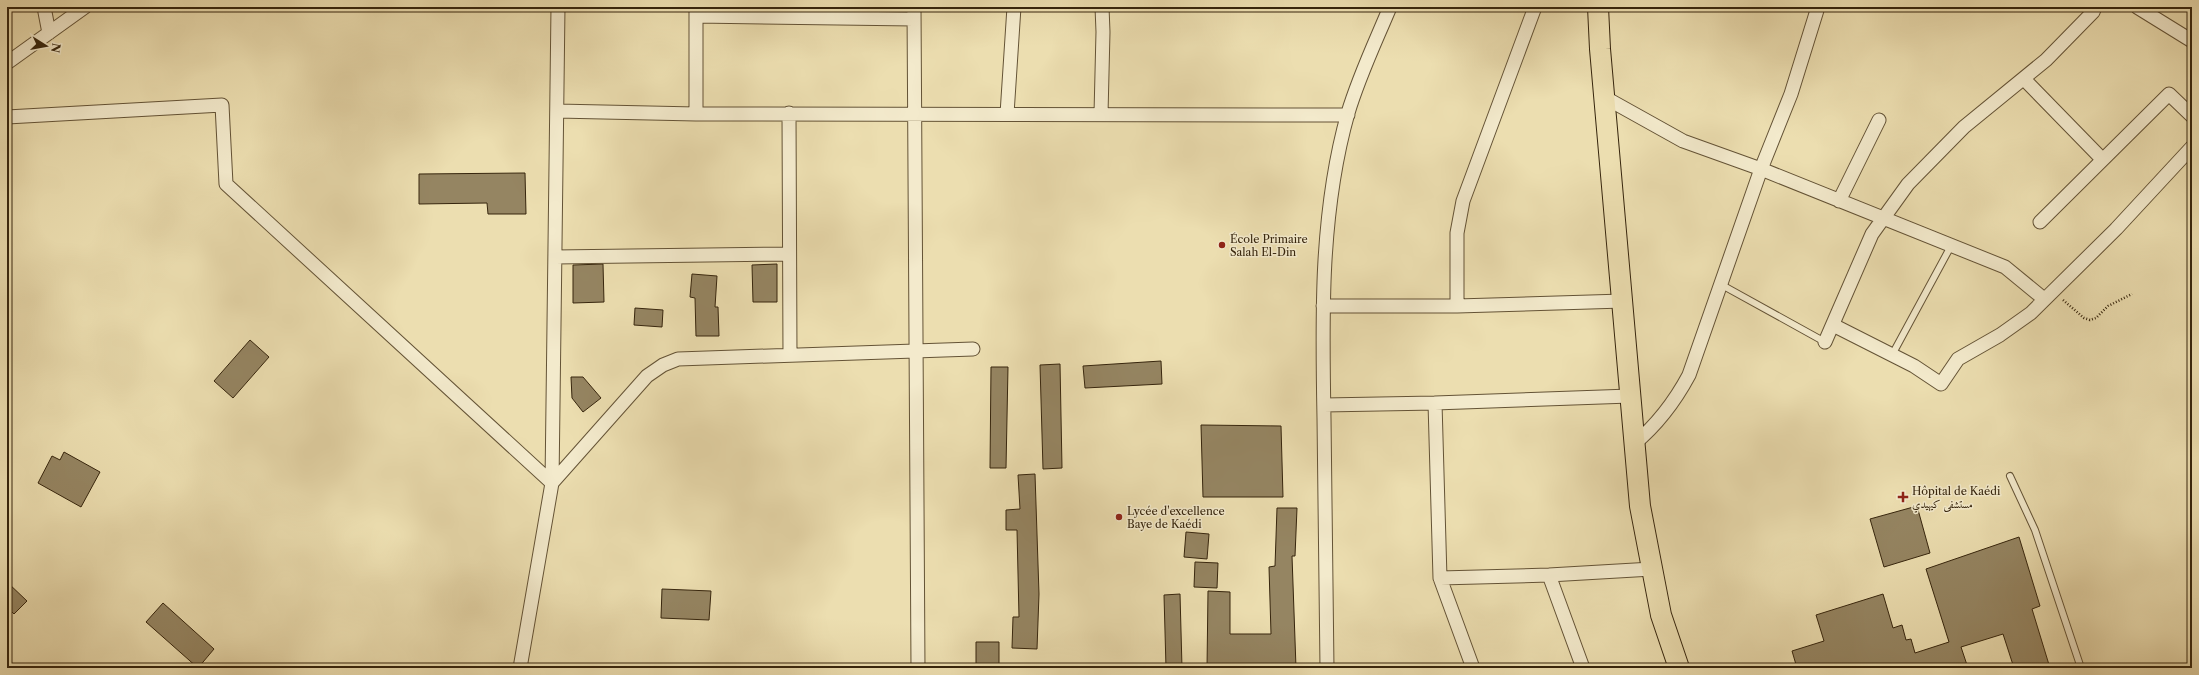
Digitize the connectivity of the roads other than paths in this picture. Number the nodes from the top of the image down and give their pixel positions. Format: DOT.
graph roads {
  1 [pos="44,7"];
  2 [pos="85,7"];
  3 [pos="558,7"];
  4 [pos="1014,7"];
  5 [pos="1102,7"];
  6 [pos="1390,7"];
  7 [pos="1535,7"];
  8 [pos="1598,7"];
  9 [pos="1818,7"];
  10 [pos="2095,7"];
  11 [pos="2137,7"];
  12 [pos="696,12"];
  13 [pos="914,13"];
  14 [pos="49,32"];
  15 [pos="2192,41"];
  16 [pos="7,63"];
  17 [pos="2024,79"];
  18 [pos="1604,97"];
  19 [pos="557,111"];
  20 [pos="789,113"];
  21 [pos="696,114"];
  22 [pos="914,114"];
  23 [pos="1007,114"];
  24 [pos="1101,114"];
  25 [pos="1348,115"];
  26 [pos="2192,116"];
  27 [pos="7,117"];
  28 [pos="1879,120"];
  29 [pos="2192,147"];
  30 [pos="2102,159"];
  31 [pos="1761,169"];
  32 [pos="1839,201"];
  33 [pos="1883,219"];
  34 [pos="2040,222"];
  35 [pos="1951,246"];
  36 [pos="790,254"];
  37 [pos="554,256"];
  38 [pos="1720,284"];
  39 [pos="2048,295"];
  40 [pos="1623,301"];
  41 [pos="1323,306"];
  42 [pos="1457,306"];
  43 [pos="1833,325"];
  44 [pos="1825,342"];
  45 [pos="973,349"];
  46 [pos="916,351"];
  47 [pos="790,355"];
  48 [pos="1892,355"];
  49 [pos="1630,396"];
  50 [pos="1435,403"];
  51 [pos="1324,405"];
  52 [pos="1634,444"];
  53 [pos="2010,476"];
  54 [pos="552,483"];
  55 [pos="1652,568"];
  56 [pos="1549,575"];
  57 [pos="1440,578"];
  58 [pos="520,668"];
  59 [pos="918,668"];
  60 [pos="1327,668"];
  61 [pos="1473,668"];
  62 [pos="1583,668"];
  63 [pos="1679,668"];
  64 [pos="2081,668"];
  1 -- 14 [label="street"];
  2 -- 14 [label="street"];
  3 -- 19 [label="street"];
  4 -- 23 [label="street"];
  5 -- 24 [label="street"];
  6 -- 25 [label="street"];
  7 -- 42 [label="street"];
  8 -- 18 [label="main road"];
  9 -- 31 [label="street"];
  10 -- 17 [label="street"];
  11 -- 15 [label="street"];
  12 -- 13 [label="street"];
  12 -- 21 [label="street"];
  13 -- 22 [label="street"];
  14 -- 16 [label="street"];
  17 -- 30 [label="street"];
  17 -- 33 [label="street"];
  18 -- 31 [label="street"];
  18 -- 40 [label="main road"];
  19 -- 21 [label="street"];
  19 -- 37 [label="street"];
  20 -- 21 [label="street"];
  20 -- 22 [label="street"];
  20 -- 36 [label="street"];
  22 -- 23 [label="street"];
  22 -- 46 [label="street"];
  23 -- 24 [label="street"];
  24 -- 25 [label="street"];
  25 -- 41 [label="street"];
  26 -- 30 [label="street"];
  27 -- 54 [label="street"];
  28 -- 32 [label="street"];
  29 -- 39 [label="street"];
  30 -- 34 [label="street"];
  31 -- 32 [label="street"];
  31 -- 38 [label="street"];
  32 -- 33 [label="street"];
  33 -- 35 [label="street"];
  33 -- 43 [label="street"];
  35 -- 39 [label="street"];
  35 -- 48 [label="lane"];
  36 -- 37 [label="street"];
  36 -- 47 [label="street"];
  37 -- 54 [label="street"];
  38 -- 44 [label="lane"];
  38 -- 52 [label="street"];
  39 -- 48 [label="street"];
  40 -- 42 [label="street"];
  40 -- 49 [label="main road"];
  41 -- 42 [label="street"];
  41 -- 51 [label="street"];
  43 -- 44 [label="street"];
  43 -- 48 [label="street"];
  45 -- 46 [label="street"];
  46 -- 47 [label="street"];
  46 -- 59 [label="street"];
  47 -- 54 [label="street"];
  49 -- 50 [label="street"];
  49 -- 52 [label="main road"];
  50 -- 51 [label="street"];
  50 -- 57 [label="street"];
  51 -- 60 [label="street"];
  52 -- 55 [label="main road"];
  53 -- 64 [label="lane"];
  54 -- 58 [label="street"];
  55 -- 56 [label="street"];
  55 -- 63 [label="main road"];
  56 -- 57 [label="street"];
  56 -- 62 [label="street"];
  57 -- 61 [label="street"];
}
